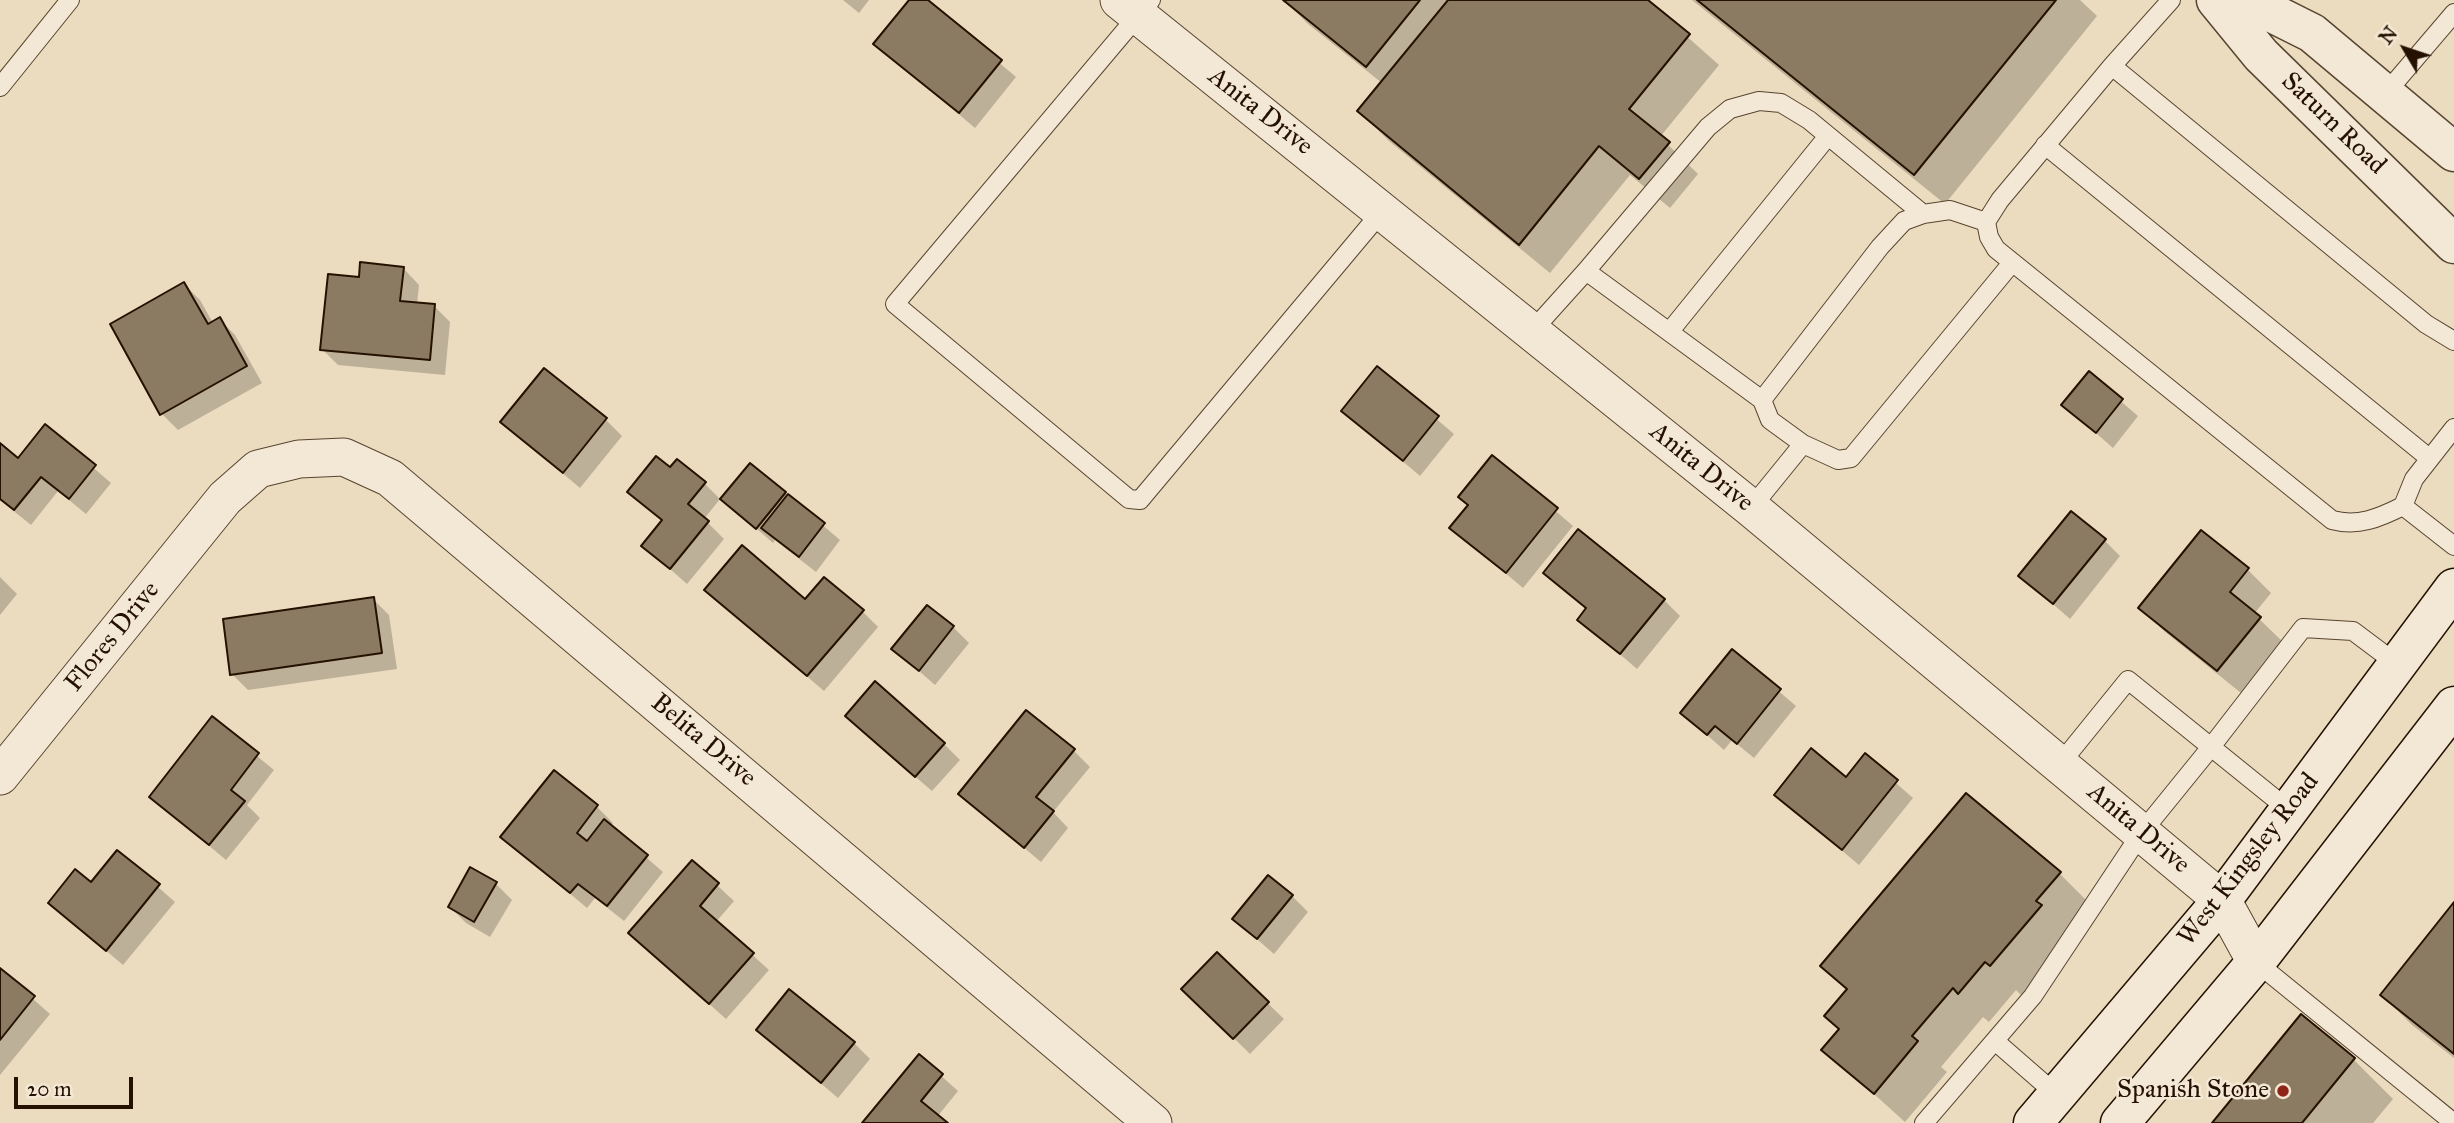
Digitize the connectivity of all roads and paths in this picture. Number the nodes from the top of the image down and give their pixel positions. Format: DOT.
graph roads {
  1 [pos="71,0"];
  2 [pos="2171,0"];
  3 [pos="2216,0"];
  4 [pos="2246,0"];
  5 [pos="1136,5"];
  6 [pos="2454,13"];
  7 [pos="2112,66"];
  8 [pos="0,87"];
  9 [pos="2385,93"];
  10 [pos="1828,136"];
  11 [pos="2045,145"];
  12 [pos="2454,152"];
  13 [pos="1382,210"];
  14 [pos="1923,214"];
  15 [pos="1986,222"];
  16 [pos="2454,244"];
  17 [pos="2011,264"];
  18 [pos="1586,271"];
  19 [pos="1532,331"];
  20 [pos="1670,331"];
  21 [pos="2454,341"];
  22 [pos="1762,400"];
  23 [pos="2454,428"];
  24 [pos="1803,444"];
  25 [pos="2429,458"];
  26 [pos="225,498"];
  27 [pos="2403,506"];
  28 [pos="1751,508"];
  29 [pos="2454,546"];
  30 [pos="2454,588"];
  31 [pos="2397,664"];
  32 [pos="2454,706"];
  33 [pos="2211,747"];
  34 [pos="2060,764"];
  35 [pos="0,776"];
  36 [pos="2289,810"];
  37 [pos="2142,832"];
  38 [pos="2222,900"];
  39 [pos="2256,962"];
  40 [pos="1995,1041"];
  41 [pos="2045,1109"];
  42 [pos="1153,1123"];
  43 [pos="1924,1123"];
  44 [pos="2120,1123"];
  45 [pos="2454,1123"];
  1 -- 8 [label="lane"];
  2 -- 7 [label="lane"];
  3 -- 16 [label="main road, Saturn Road"];
  4 -- 9 [label="main road, Saturn Road"];
  5 -- 13 [label="street, Anita Drive"];
  5 -- 13 [label="lane"];
  6 -- 9 [label="lane"];
  7 -- 11 [label="lane"];
  7 -- 21 [label="lane"];
  9 -- 12 [label="main road, Saturn Road"];
  10 -- 14 [label="lane"];
  10 -- 18 [label="lane"];
  10 -- 20 [label="lane"];
  11 -- 15 [label="lane"];
  11 -- 25 [label="lane"];
  13 -- 19 [label="street, Anita Drive"];
  14 -- 15 [label="lane"];
  14 -- 22 [label="lane"];
  15 -- 17 [label="lane"];
  17 -- 24 [label="lane"];
  17 -- 27 [label="lane"];
  18 -- 19 [label="lane"];
  18 -- 20 [label="lane"];
  19 -- 28 [label="street, Anita Drive"];
  20 -- 22 [label="lane"];
  22 -- 24 [label="lane"];
  23 -- 25 [label="lane"];
  24 -- 28 [label="lane"];
  25 -- 27 [label="lane"];
  26 -- 35 [label="street, Flores Drive"];
  26 -- 42 [label="street, Belita Drive"];
  27 -- 29 [label="lane"];
  28 -- 34 [label="street, Anita Drive"];
  30 -- 31 [label="main road, West Kingsley Road"];
  31 -- 33 [label="lane"];
  31 -- 36 [label="main road, West Kingsley Road"];
  32 -- 39 [label="main road"];
  33 -- 34 [label="lane"];
  33 -- 36 [label="lane"];
  33 -- 37 [label="lane"];
  34 -- 37 [label="street, Anita Drive"];
  36 -- 38 [label="main road, West Kingsley Road"];
  37 -- 38 [label="street, Anita Drive"];
  37 -- 40 [label="lane"];
  38 -- 39 [label="street, Anita Drive"];
  38 -- 41 [label="main road, West Kingsley Road"];
  39 -- 44 [label="main road"];
  39 -- 45 [label="lane"];
  40 -- 41 [label="lane"];
  40 -- 43 [label="lane"];
}
